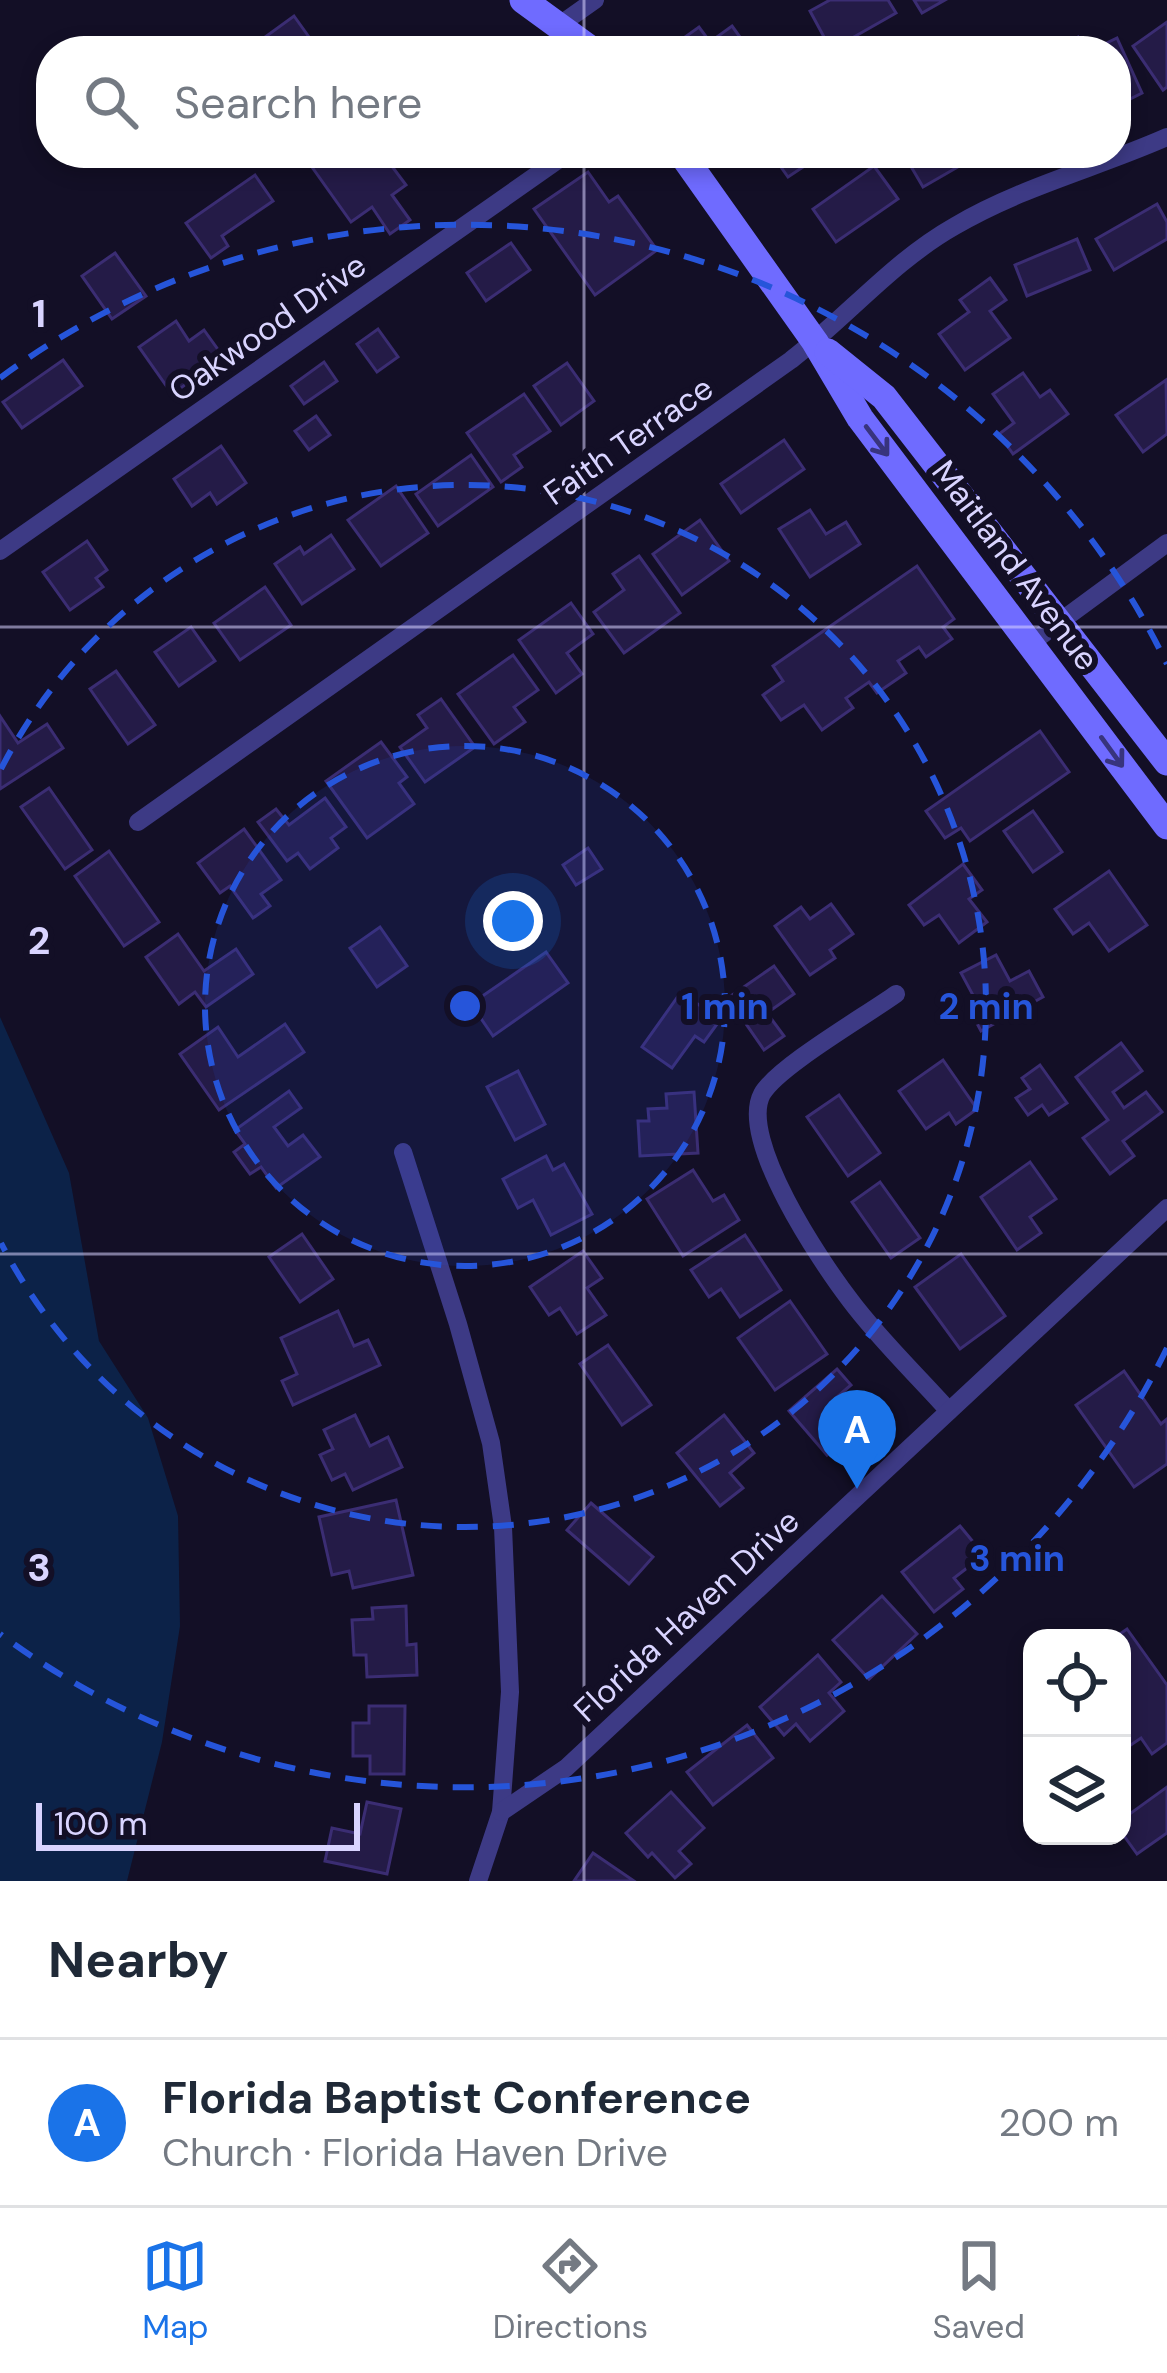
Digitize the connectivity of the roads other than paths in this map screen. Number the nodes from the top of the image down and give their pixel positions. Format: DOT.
graph roads {
  1 [pos="524,0"];
  2 [pos="595,0"];
  3 [pos="561,24"];
  4 [pos="575,36"];
  5 [pos="1167,137"];
  6 [pos="1131,151"];
  7 [pos="547,168"];
  8 [pos="692,168"];
  9 [pos="1088,168"];
  10 [pos="815,342"];
  11 [pos="1167,544"];
  12 [pos="0,551"];
  13 [pos="1060,620"];
  14 [pos="1031,643"];
  15 [pos="1167,762"];
  16 [pos="138,822"];
  17 [pos="1167,826"];
  18 [pos="896,994"];
  19 [pos="403,1152"];
  20 [pos="1167,1208"];
  21 [pos="949,1411"];
  22 [pos="501,1812"];
  23 [pos="478,1881"];
  1 -- 3 [label="main road"];
  2 -- 3 [label="street"];
  3 -- 4 [label="main road"];
  5 -- 6 [label="street, Faith Terrace"];
  7 -- 12 [label="street, Oakwood Drive"];
  8 -- 10 [label="main road, Maitland Avenue"];
  9 -- 10 [label="street, Faith Terrace"];
  10 -- 13 [label="main road, Maitland Avenue"];
  10 -- 14 [label="main road, Maitland Avenue, one-way"];
  10 -- 16 [label="street, Faith Terrace"];
  11 -- 13 [label="street"];
  13 -- 14 [label="street"];
  13 -- 15 [label="main road, Maitland Avenue"];
  14 -- 17 [label="main road, Maitland Avenue, one-way"];
  18 -- 21 [label="street"];
  19 -- 22 [label="street"];
  20 -- 21 [label="street, Florida Haven Drive"];
  21 -- 22 [label="street, Florida Haven Drive"];
  22 -- 23 [label="street"];
}
